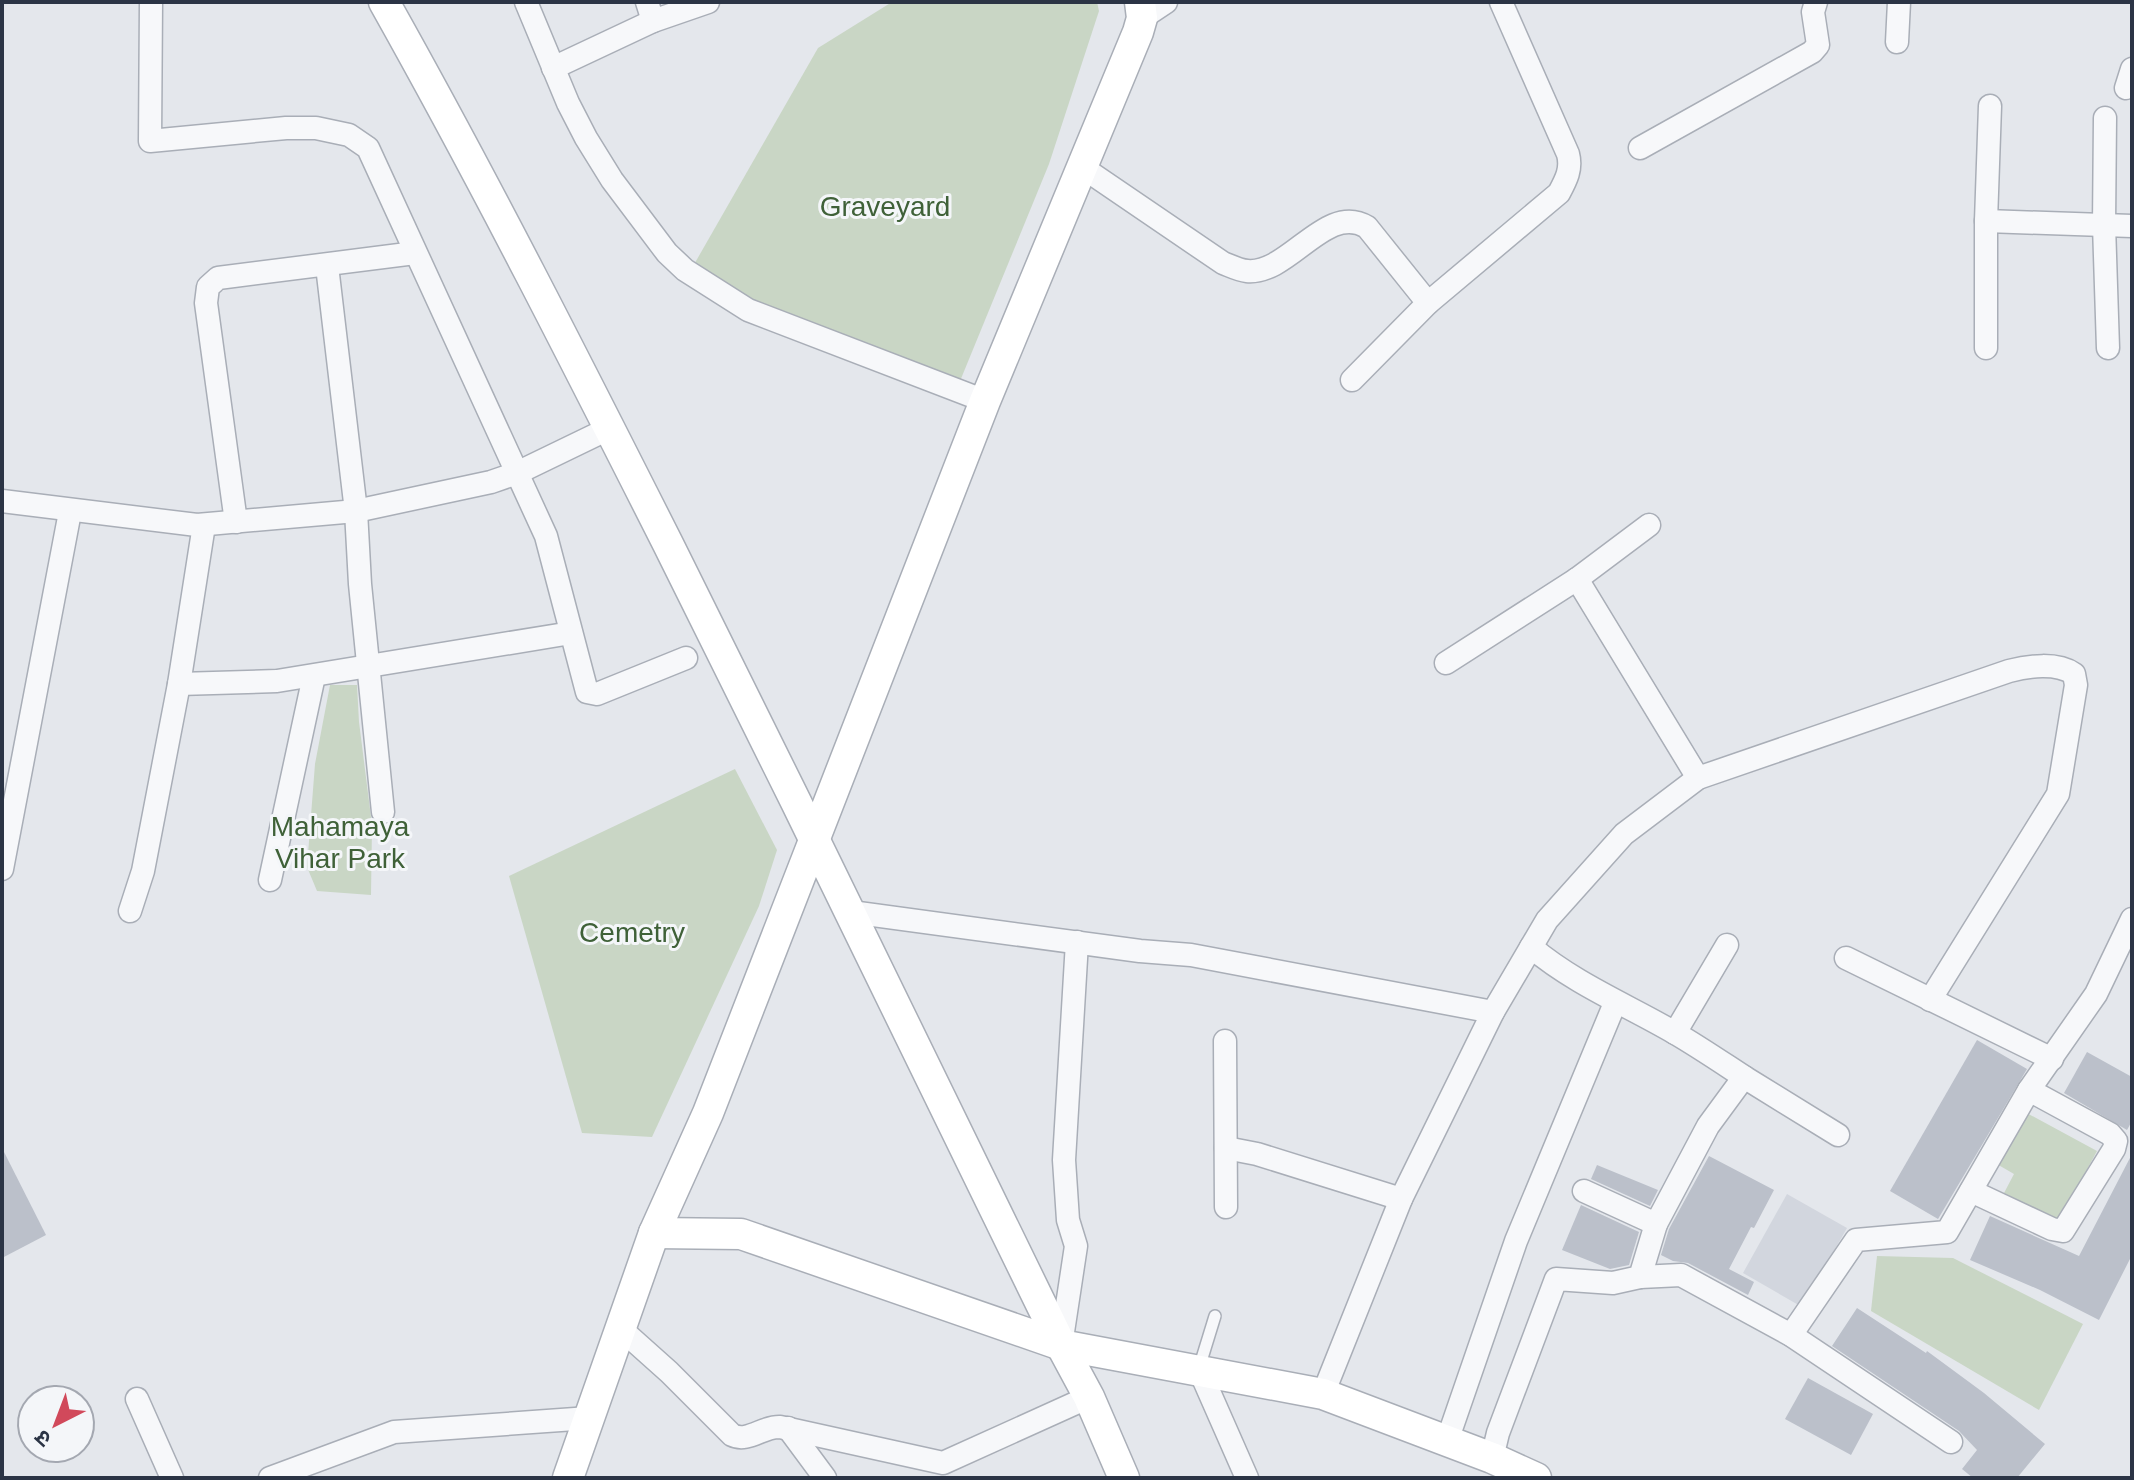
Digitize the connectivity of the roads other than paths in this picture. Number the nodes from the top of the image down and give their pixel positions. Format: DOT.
graph roads {
  1 [pos="151,2"];
  2 [pos="384,2"];
  3 [pos="526,2"];
  4 [pos="708,2"];
  5 [pos="1501,2"];
  6 [pos="1816,2"];
  7 [pos="1899,2"];
  8 [pos="1149,7"];
  9 [pos="650,12"];
  10 [pos="1897,42"];
  11 [pos="553,68"];
  12 [pos="1990,106"];
  13 [pos="2105,118"];
  14 [pos="1640,148"];
  15 [pos="1082,167"];
  16 [pos="1986,221"];
  17 [pos="2104,225"];
  18 [pos="2132,226"];
  19 [pos="415,253"];
  20 [pos="327,266"];
  21 [pos="1428,303"];
  22 [pos="1986,348"];
  23 [pos="2108,348"];
  24 [pos="1352,380"];
  25 [pos="985,401"];
  26 [pos="610,428"];
  27 [pos="517,473"];
  28 [pos="2,501"];
  29 [pos="356,511"];
  30 [pos="70,512"];
  31 [pos="236,522"];
  32 [pos="204,525"];
  33 [pos="1649,525"];
  34 [pos="1577,579"];
  35 [pos="571,633"];
  36 [pos="686,658"];
  37 [pos="1446,663"];
  38 [pos="368,666"];
  39 [pos="314,676"];
  40 [pos="179,684"];
  41 [pos="1698,778"];
  42 [pos="383,812"];
  43 [pos="815,837"];
  44 [pos="2,869"];
  45 [pos="270,880"];
  46 [pos="130,911"];
  47 [pos="851,912"];
  48 [pos="2132,919"];
  49 [pos="1077,942"];
  50 [pos="1727,945"];
  51 [pos="1531,947"];
  52 [pos="1846,958"];
  53 [pos="1930,1000"];
  54 [pos="1615,1003"];
  55 [pos="1493,1012"];
  56 [pos="1675,1033"];
  57 [pos="1225,1041"];
  58 [pos="2052,1059"];
  59 [pos="1744,1077"];
  60 [pos="2029,1090"];
  61 [pos="1838,1135"];
  62 [pos="1226,1148"];
  63 [pos="1584,1191"];
  64 [pos="1971,1191"];
  65 [pos="1401,1199"];
  66 [pos="1226,1207"];
  67 [pos="1656,1224"];
  68 [pos="654,1233"];
  69 [pos="1640,1277"];
  70 [pos="1215,1316"];
  71 [pos="622,1330"];
  72 [pos="1791,1335"];
  73 [pos="1061,1345"];
  74 [pos="1199,1369"];
  75 [pos="1323,1394"];
  76 [pos="1089,1397"];
  77 [pos="137,1399"];
  78 [pos="589,1418"];
  79 [pos="788,1428"];
  80 [pos="1447,1441"];
  81 [pos="1951,1442"];
  82 [pos="1492,1458"];
  83 [pos="172,1478"];
  84 [pos="270,1478"];
  85 [pos="568,1478"];
  86 [pos="825,1478"];
  87 [pos="1124,1478"];
  88 [pos="1247,1478"];
  89 [pos="1536,1478"];
  1 -- 19 [label="street"];
  2 -- 26 [label="street"];
  3 -- 11 [label="street"];
  4 -- 9 [label="street"];
  5 -- 21 [label="street"];
  6 -- 14 [label="street"];
  7 -- 10 [label="street"];
  8 -- 15 [label="street"];
  9 -- 11 [label="street"];
  11 -- 25 [label="street"];
  12 -- 16 [label="street"];
  13 -- 17 [label="street"];
  15 -- 21 [label="street"];
  15 -- 25 [label="street"];
  16 -- 17 [label="street"];
  16 -- 22 [label="street"];
  17 -- 18 [label="street"];
  17 -- 23 [label="street"];
  19 -- 20 [label="street"];
  19 -- 27 [label="street"];
  20 -- 29 [label="street"];
  20 -- 31 [label="street"];
  21 -- 24 [label="street"];
  25 -- 43 [label="street"];
  26 -- 27 [label="street"];
  26 -- 43 [label="street"];
  27 -- 29 [label="street"];
  27 -- 35 [label="street"];
  28 -- 30 [label="street"];
  29 -- 31 [label="street"];
  29 -- 38 [label="street"];
  30 -- 32 [label="street"];
  30 -- 44 [label="street"];
  31 -- 32 [label="street"];
  32 -- 40 [label="street"];
  33 -- 34 [label="street"];
  34 -- 37 [label="street"];
  34 -- 41 [label="street"];
  35 -- 36 [label="street"];
  35 -- 38 [label="street"];
  38 -- 39 [label="street"];
  38 -- 42 [label="street"];
  39 -- 40 [label="street"];
  39 -- 45 [label="street"];
  40 -- 46 [label="street"];
  41 -- 51 [label="street"];
  41 -- 53 [label="street"];
  43 -- 47 [label="street"];
  43 -- 68 [label="street"];
  47 -- 49 [label="street"];
  47 -- 73 [label="street"];
  48 -- 58 [label="street"];
  49 -- 55 [label="street"];
  49 -- 73 [label="street"];
  50 -- 56 [label="street"];
  51 -- 54 [label="street"];
  51 -- 55 [label="street"];
  52 -- 53 [label="street"];
  53 -- 58 [label="street"];
  54 -- 56 [label="street"];
  54 -- 80 [label="street"];
  55 -- 65 [label="street"];
  56 -- 59 [label="street"];
  57 -- 62 [label="street"];
  58 -- 60 [label="street"];
  59 -- 61 [label="street"];
  59 -- 67 [label="street"];
  60 -- 64 [label="street"];
  60 -- 64 [label="street"];
  62 -- 65 [label="street"];
  62 -- 66 [label="street"];
  63 -- 67 [label="street"];
  64 -- 72 [label="street"];
  65 -- 75 [label="street"];
  67 -- 69 [label="street"];
  68 -- 71 [label="street"];
  68 -- 73 [label="street"];
  69 -- 72 [label="street"];
  69 -- 82 [label="street"];
  70 -- 74 [label="lane"];
  71 -- 78 [label="street"];
  71 -- 79 [label="street"];
  72 -- 81 [label="street"];
  73 -- 74 [label="street"];
  73 -- 76 [label="street"];
  74 -- 75 [label="street"];
  74 -- 88 [label="street"];
  75 -- 80 [label="street"];
  76 -- 79 [label="street"];
  76 -- 87 [label="street"];
  77 -- 83 [label="street"];
  78 -- 84 [label="street"];
  78 -- 85 [label="street"];
  79 -- 86 [label="street"];
  80 -- 82 [label="street"];
  82 -- 89 [label="street"];
}
